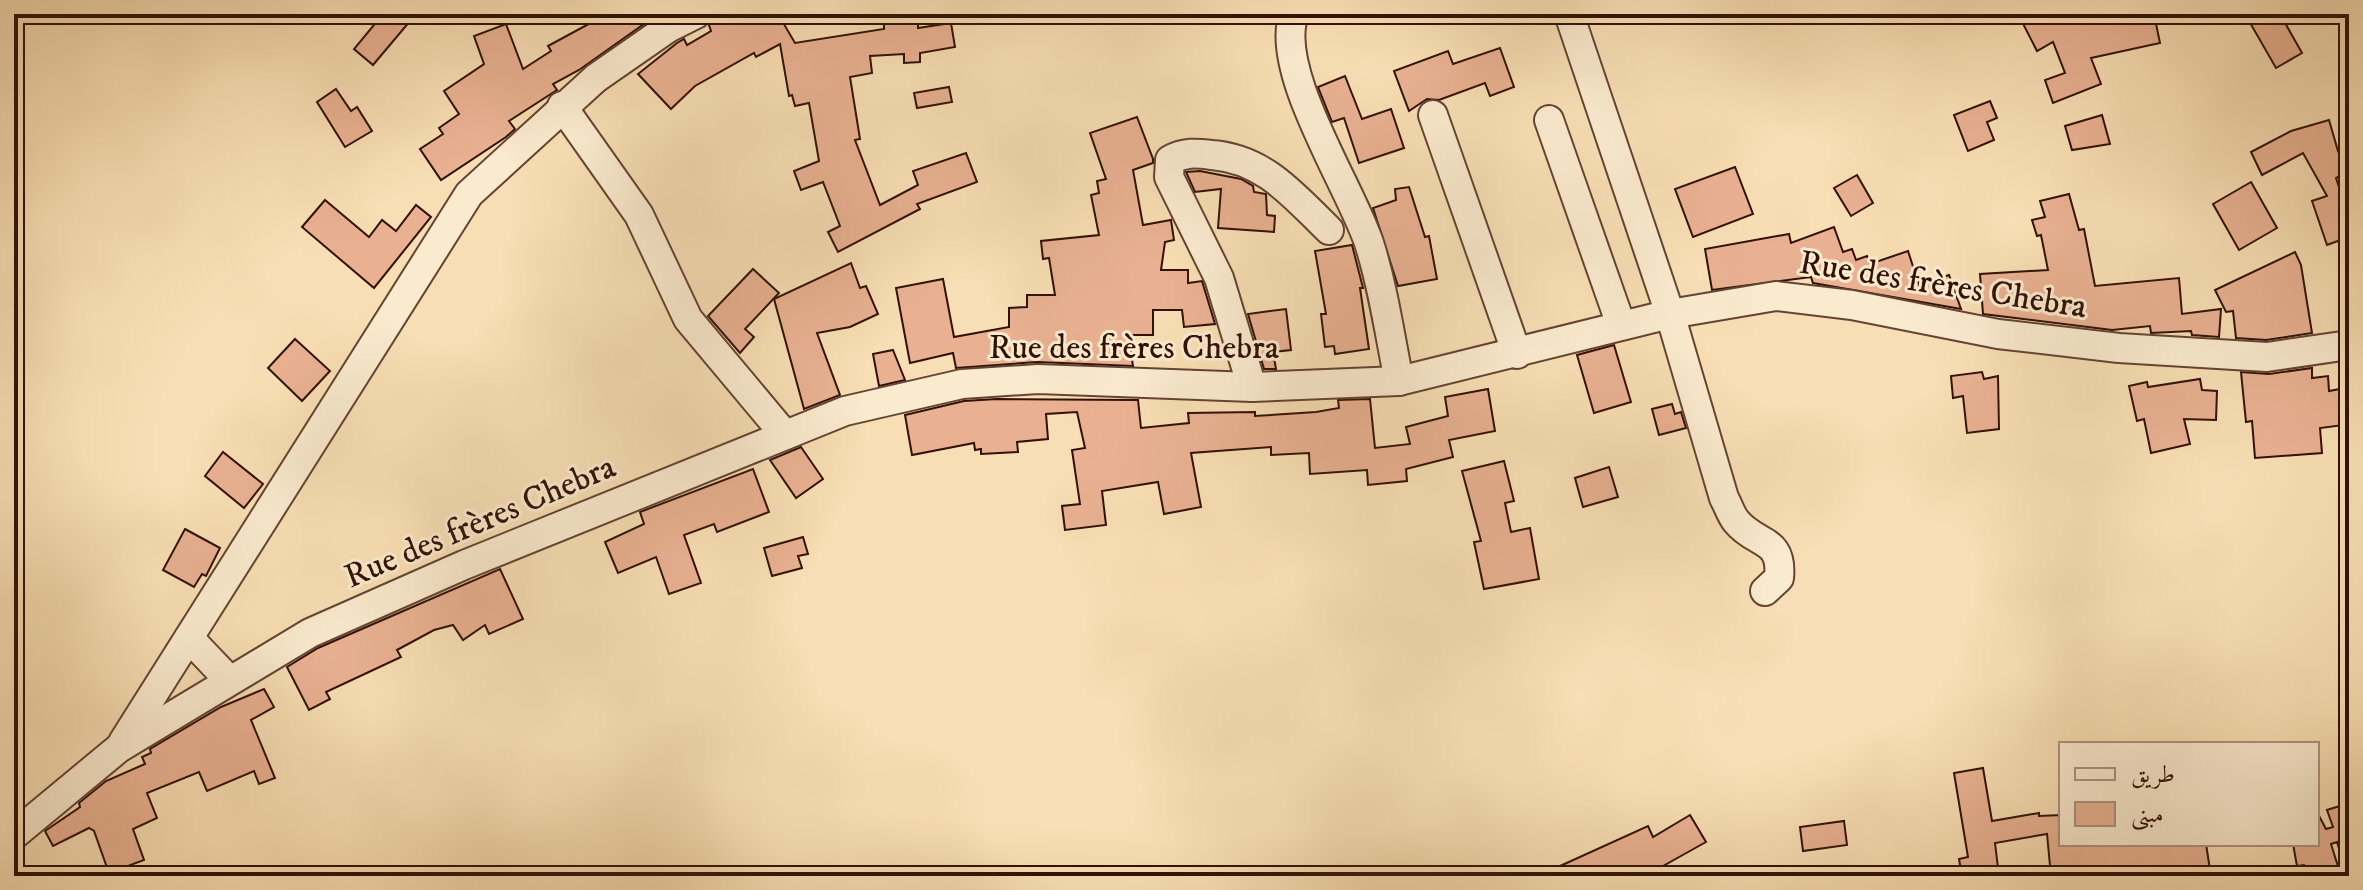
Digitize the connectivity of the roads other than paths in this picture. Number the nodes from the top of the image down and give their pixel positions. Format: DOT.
graph roads {
  1 [pos="696,14"];
  2 [pos="1294,14"];
  3 [pos="1569,14"];
  4 [pos="662,21"];
  5 [pos="562,106"];
  6 [pos="1433,115"];
  7 [pos="1549,120"];
  8 [pos="1329,230"];
  9 [pos="1670,314"];
  10 [pos="1621,325"];
  11 [pos="2349,345"];
  12 [pos="1517,354"];
  13 [pos="1399,381"];
  14 [pos="1252,387"];
  15 [pos="785,435"];
  16 [pos="1765,591"];
  17 [pos="189,638"];
  18 [pos="229,680"];
  19 [pos="119,748"];
  20 [pos="14,835"];
  1 -- 4 [label="street"];
  2 -- 13 [label="street"];
  3 -- 9 [label="street"];
  4 -- 5 [label="street"];
  5 -- 15 [label="street"];
  5 -- 17 [label="street"];
  6 -- 12 [label="street"];
  7 -- 10 [label="street"];
  8 -- 14 [label="street"];
  9 -- 10 [label="street, Rue des frères Chebra"];
  9 -- 11 [label="street, Rue des frères Chebra"];
  9 -- 16 [label="street"];
  10 -- 12 [label="street, Rue des frères Chebra"];
  12 -- 13 [label="street, Rue des frères Chebra"];
  13 -- 14 [label="street, Rue des frères Chebra"];
  14 -- 15 [label="street, Rue des frères Chebra"];
  15 -- 18 [label="street, Rue des frères Chebra"];
  17 -- 18 [label="street"];
  17 -- 19 [label="street"];
  18 -- 19 [label="street, Rue des frères Chebra"];
  19 -- 20 [label="street, Rue des frères Chebra"];
}
